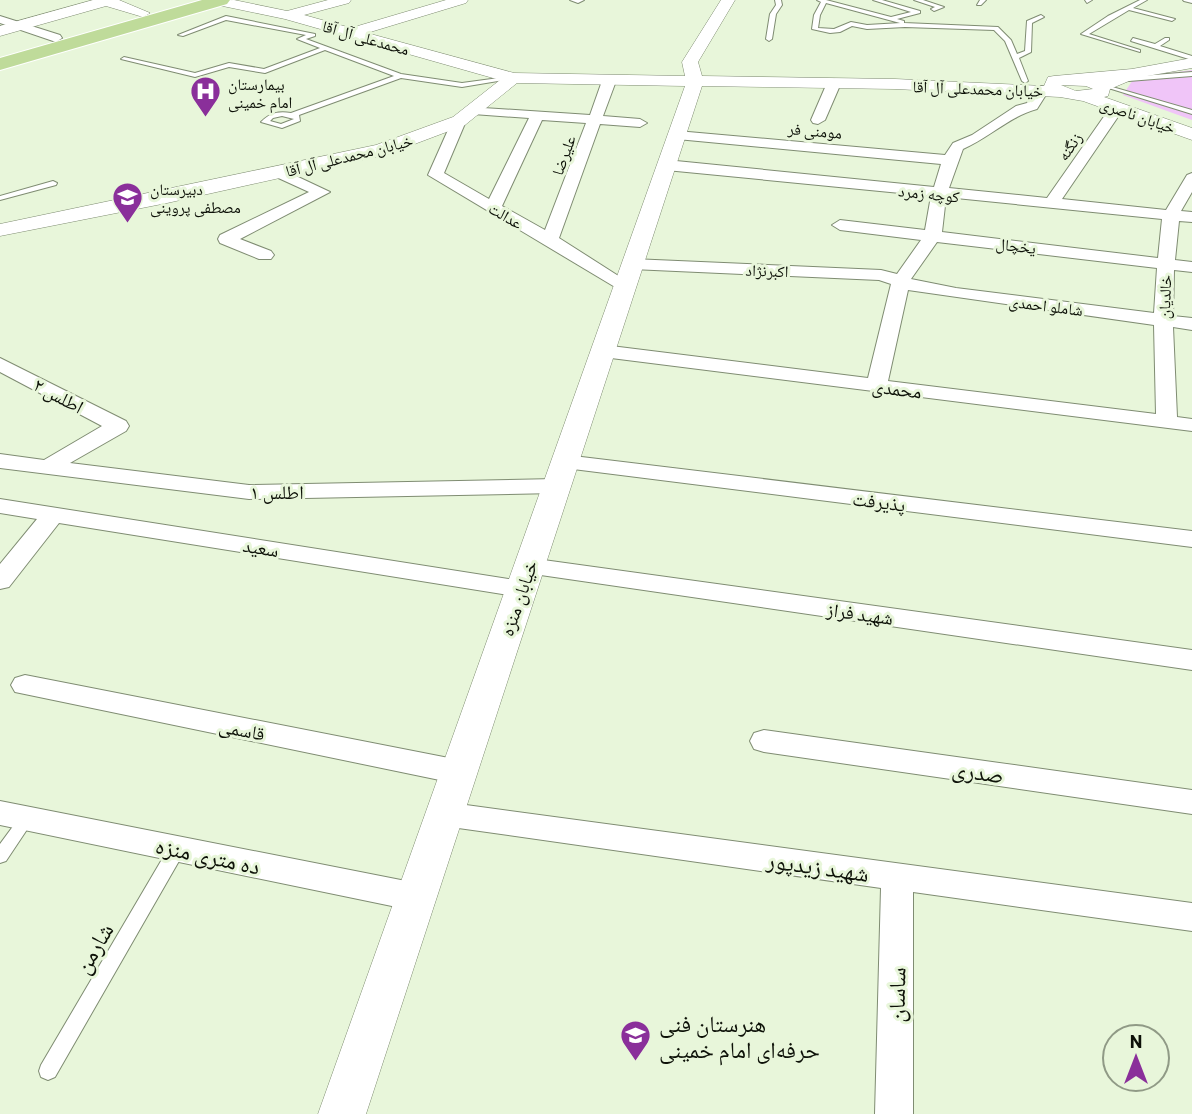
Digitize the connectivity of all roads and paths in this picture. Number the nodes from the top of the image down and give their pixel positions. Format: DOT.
graph roads {
  1 [pos="190,0"];
  2 [pos="344,0"];
  3 [pos="461,0"];
  4 [pos="728,0"];
  5 [pos="778,0"];
  6 [pos="876,0"];
  7 [pos="919,0"];
  8 [pos="1144,0"];
  9 [pos="1186,0"];
  10 [pos="106,1"];
  11 [pos="220,1"];
  12 [pos="822,1"];
  13 [pos="1192,1"];
  14 [pos="1128,8"];
  15 [pos="934,9"];
  16 [pos="860,10"];
  17 [pos="143,13"];
  18 [pos="287,15"];
  19 [pos="1041,17"];
  20 [pos="0,19"];
  21 [pos="891,19"];
  22 [pos="1172,19"];
  23 [pos="851,24"];
  24 [pos="19,25"];
  25 [pos="914,25"];
  26 [pos="0,31"];
  27 [pos="350,33"];
  28 [pos="181,35"];
  29 [pos="56,38"];
  30 [pos="769,39"];
  31 [pos="1167,39"];
  32 [pos="1133,40"];
  33 [pos="1156,46"];
  34 [pos="326,48"];
  35 [pos="1138,51"];
  36 [pos="0,54"];
  37 [pos="1016,57"];
  38 [pos="124,59"];
  39 [pos="1192,60"];
  40 [pos="0,64"];
  41 [pos="1132,74"];
  42 [pos="1192,74"];
  43 [pos="400,76"];
  44 [pos="513,78"];
  45 [pos="1024,80"];
  46 [pos="609,81"];
  47 [pos="695,82"];
  48 [pos="834,83"];
  49 [pos="1065,83"];
  50 [pos="895,84"];
  51 [pos="1101,88"];
  52 [pos="1042,90"];
  53 [pos="1117,108"];
  54 [pos="1192,112"];
  55 [pos="292,115"];
  56 [pos="466,116"];
  57 [pos="537,116"];
  58 [pos="594,120"];
  59 [pos="818,120"];
  60 [pos="640,123"];
  61 [pos="1192,127"];
  62 [pos="1192,134"];
  63 [pos="671,150"];
  64 [pos="950,160"];
  65 [pos="279,173"];
  66 [pos="1192,178"];
  67 [pos="53,183"];
  68 [pos="939,194"];
  69 [pos="0,198"];
  70 [pos="1050,205"];
  71 [pos="493,208"];
  72 [pos="1171,215"];
  73 [pos="1192,217"];
  74 [pos="840,225"];
  75 [pos="0,230"];
  76 [pos="933,235"];
  77 [pos="550,240"];
  78 [pos="265,255"];
  79 [pos="1166,264"];
  80 [pos="1192,267"];
  81 [pos="629,276"];
  82 [pos="901,281"];
  83 [pos="1163,320"];
  84 [pos="1192,324"];
  85 [pos="603,351"];
  86 [pos="0,364"];
  87 [pos="877,385"];
  88 [pos="1167,422"];
  89 [pos="1192,425"];
  90 [pos="0,461"];
  91 [pos="47,467"];
  92 [pos="561,474"];
  93 [pos="0,506"];
  94 [pos="53,514"];
  95 [pos="1192,540"];
  96 [pos="525,578"];
  97 [pos="0,581"];
  98 [pos="1192,660"];
  99 [pos="25,685"];
  100 [pos="764,741"];
  101 [pos="458,772"];
  102 [pos="1192,802"];
  103 [pos="444,814"];
  104 [pos="13,815"];
  105 [pos="177,849"];
  106 [pos="0,856"];
  107 [pos="897,877"];
  108 [pos="416,898"];
  109 [pos="1192,917"];
  110 [pos="48,1071"];
  111 [pos="342,1114"];
  112 [pos="894,1114"];
  1 -- 17 [label="main road"];
  2 -- 18 [label="street"];
  3 -- 27 [label="street"];
  4 -- 47 [label="street, خیابان منزه"];
  5 -- 30 [label="lane"];
  6 -- 21 [label="lane"];
  7 -- 15 [label="lane"];
  8 -- 14 [label="lane"];
  9 -- 13 [label="lane"];
  10 -- 17 [label="street"];
  10 -- 24 [label="street"];
  11 -- 18 [label="street, محمدعلی آل آقا"];
  11 -- 40 [label="main road"];
  12 -- 16 [label="lane"];
  12 -- 23 [label="lane"];
  14 -- 22 [label="lane"];
  14 -- 35 [label="lane"];
  16 -- 21 [label="lane"];
  16 -- 23 [label="lane"];
  17 -- 29 [label="main road"];
  18 -- 27 [label="street, محمدعلی آل آقا"];
  19 -- 37 [label="lane"];
  20 -- 24 [label="street"];
  21 -- 25 [label="lane"];
  23 -- 25 [label="lane"];
  24 -- 26 [label="street"];
  24 -- 29 [label="street"];
  25 -- 37 [label="lane"];
  27 -- 44 [label="street, محمدعلی آل آقا"];
  28 -- 34 [label="lane"];
  29 -- 36 [label="main road"];
  31 -- 33 [label="lane"];
  32 -- 33 [label="lane"];
  33 -- 39 [label="lane"];
  34 -- 38 [label="lane"];
  34 -- 43 [label="lane"];
  37 -- 45 [label="lane"];
  39 -- 41 [label="street"];
  41 -- 49 [label="street"];
  41 -- 51 [label="street"];
  42 -- 51 [label="lane"];
  43 -- 44 [label="lane"];
  43 -- 55 [label="lane"];
  44 -- 46 [label="street, خیابان محمدعلی آل آقا"];
  44 -- 56 [label="street, خیابان محمدعلی آل آقا"];
  45 -- 49 [label="street, خیابان محمدعلی آل آقا"];
  45 -- 50 [label="street, خیابان محمدعلی آل آقا"];
  46 -- 47 [label="street, خیابان محمدعلی آل آقا"];
  46 -- 58 [label="street, علیرضا"];
  47 -- 48 [label="street, خیابان محمدعلی آل آقا"];
  47 -- 63 [label="street, خیابان منزه"];
  48 -- 50 [label="street, خیابان محمدعلی آل آقا"];
  48 -- 59 [label="street"];
  49 -- 51 [label="street"];
  49 -- 52 [label="street, خیابان محمدعلی آل آقا"];
  50 -- 52 [label="street, خیابان محمدعلی آل آقا"];
  51 -- 53 [label="street, خیابان ناصری"];
  51 -- 54 [label="lane"];
  51 -- 61 [label="street, خیابان ناصری"];
  52 -- 64 [label="street"];
  53 -- 62 [label="street, خیابان ناصری"];
  53 -- 70 [label="street, زنگنه"];
  56 -- 57 [label="street"];
  56 -- 65 [label="street, خیابان محمدعلی آل آقا"];
  56 -- 71 [label="street, عدالت"];
  57 -- 58 [label="street"];
  57 -- 71 [label="street"];
  58 -- 60 [label="street"];
  58 -- 77 [label="street, علیرضا"];
  63 -- 64 [label="street, مومنی فر"];
  63 -- 68 [label="street, کوچه زمرد"];
  63 -- 81 [label="street, خیابان منزه"];
  64 -- 68 [label="street"];
  65 -- 75 [label="street, خیابان محمدعلی آل آقا"];
  65 -- 78 [label="street"];
  66 -- 72 [label="street, خالدیان"];
  67 -- 69 [label="lane"];
  68 -- 70 [label="street, کوچه زمرد"];
  68 -- 76 [label="street"];
  70 -- 72 [label="street, کوچه زمرد"];
  71 -- 77 [label="street, عدالت"];
  72 -- 73 [label="street, کوچه زمرد"];
  72 -- 79 [label="street, خالدیان"];
  74 -- 76 [label="street, یخچال"];
  76 -- 79 [label="street, یخچال"];
  76 -- 82 [label="street"];
  77 -- 81 [label="street, عدالت"];
  79 -- 80 [label="street, یخچال"];
  79 -- 83 [label="street, خالدیان"];
  81 -- 82 [label="street, اکبرنژاد"];
  81 -- 85 [label="street, خیابان منزه"];
  82 -- 83 [label="street, شاملو احمدی"];
  82 -- 87 [label="street"];
  83 -- 84 [label="street, شاملو احمدی"];
  83 -- 88 [label="street, خالدیان"];
  85 -- 87 [label="street, محمدی"];
  85 -- 92 [label="street, خیابان منزه"];
  86 -- 91 [label="street, اطلس ۲"];
  87 -- 88 [label="street, محمدی"];
  88 -- 89 [label="street, محمدی"];
  90 -- 91 [label="street, اطلس ۱"];
  91 -- 92 [label="street, اطلس ۱"];
  92 -- 95 [label="street, پذیرفت"];
  92 -- 96 [label="street, خیابان منزه"];
  93 -- 94 [label="street, سعید"];
  94 -- 96 [label="street, سعید"];
  94 -- 97 [label="street"];
  96 -- 98 [label="street, شهید فراز"];
  96 -- 101 [label="street, خیابان منزه"];
  99 -- 101 [label="street, قاسمی"];
  100 -- 102 [label="street, صدری"];
  101 -- 103 [label="street, خیابان منزه"];
  103 -- 107 [label="street, شهید زیدپور"];
  103 -- 108 [label="street, خیابان منزه"];
  104 -- 105 [label="street, ده متری منزه"];
  104 -- 106 [label="lane"];
  105 -- 108 [label="street, ده متری منزه"];
  105 -- 110 [label="lane, شارمن"];
  107 -- 109 [label="street, شهید زیدپور"];
  107 -- 112 [label="street, ساسان"];
  108 -- 111 [label="street, خیابان منزه"];
}
